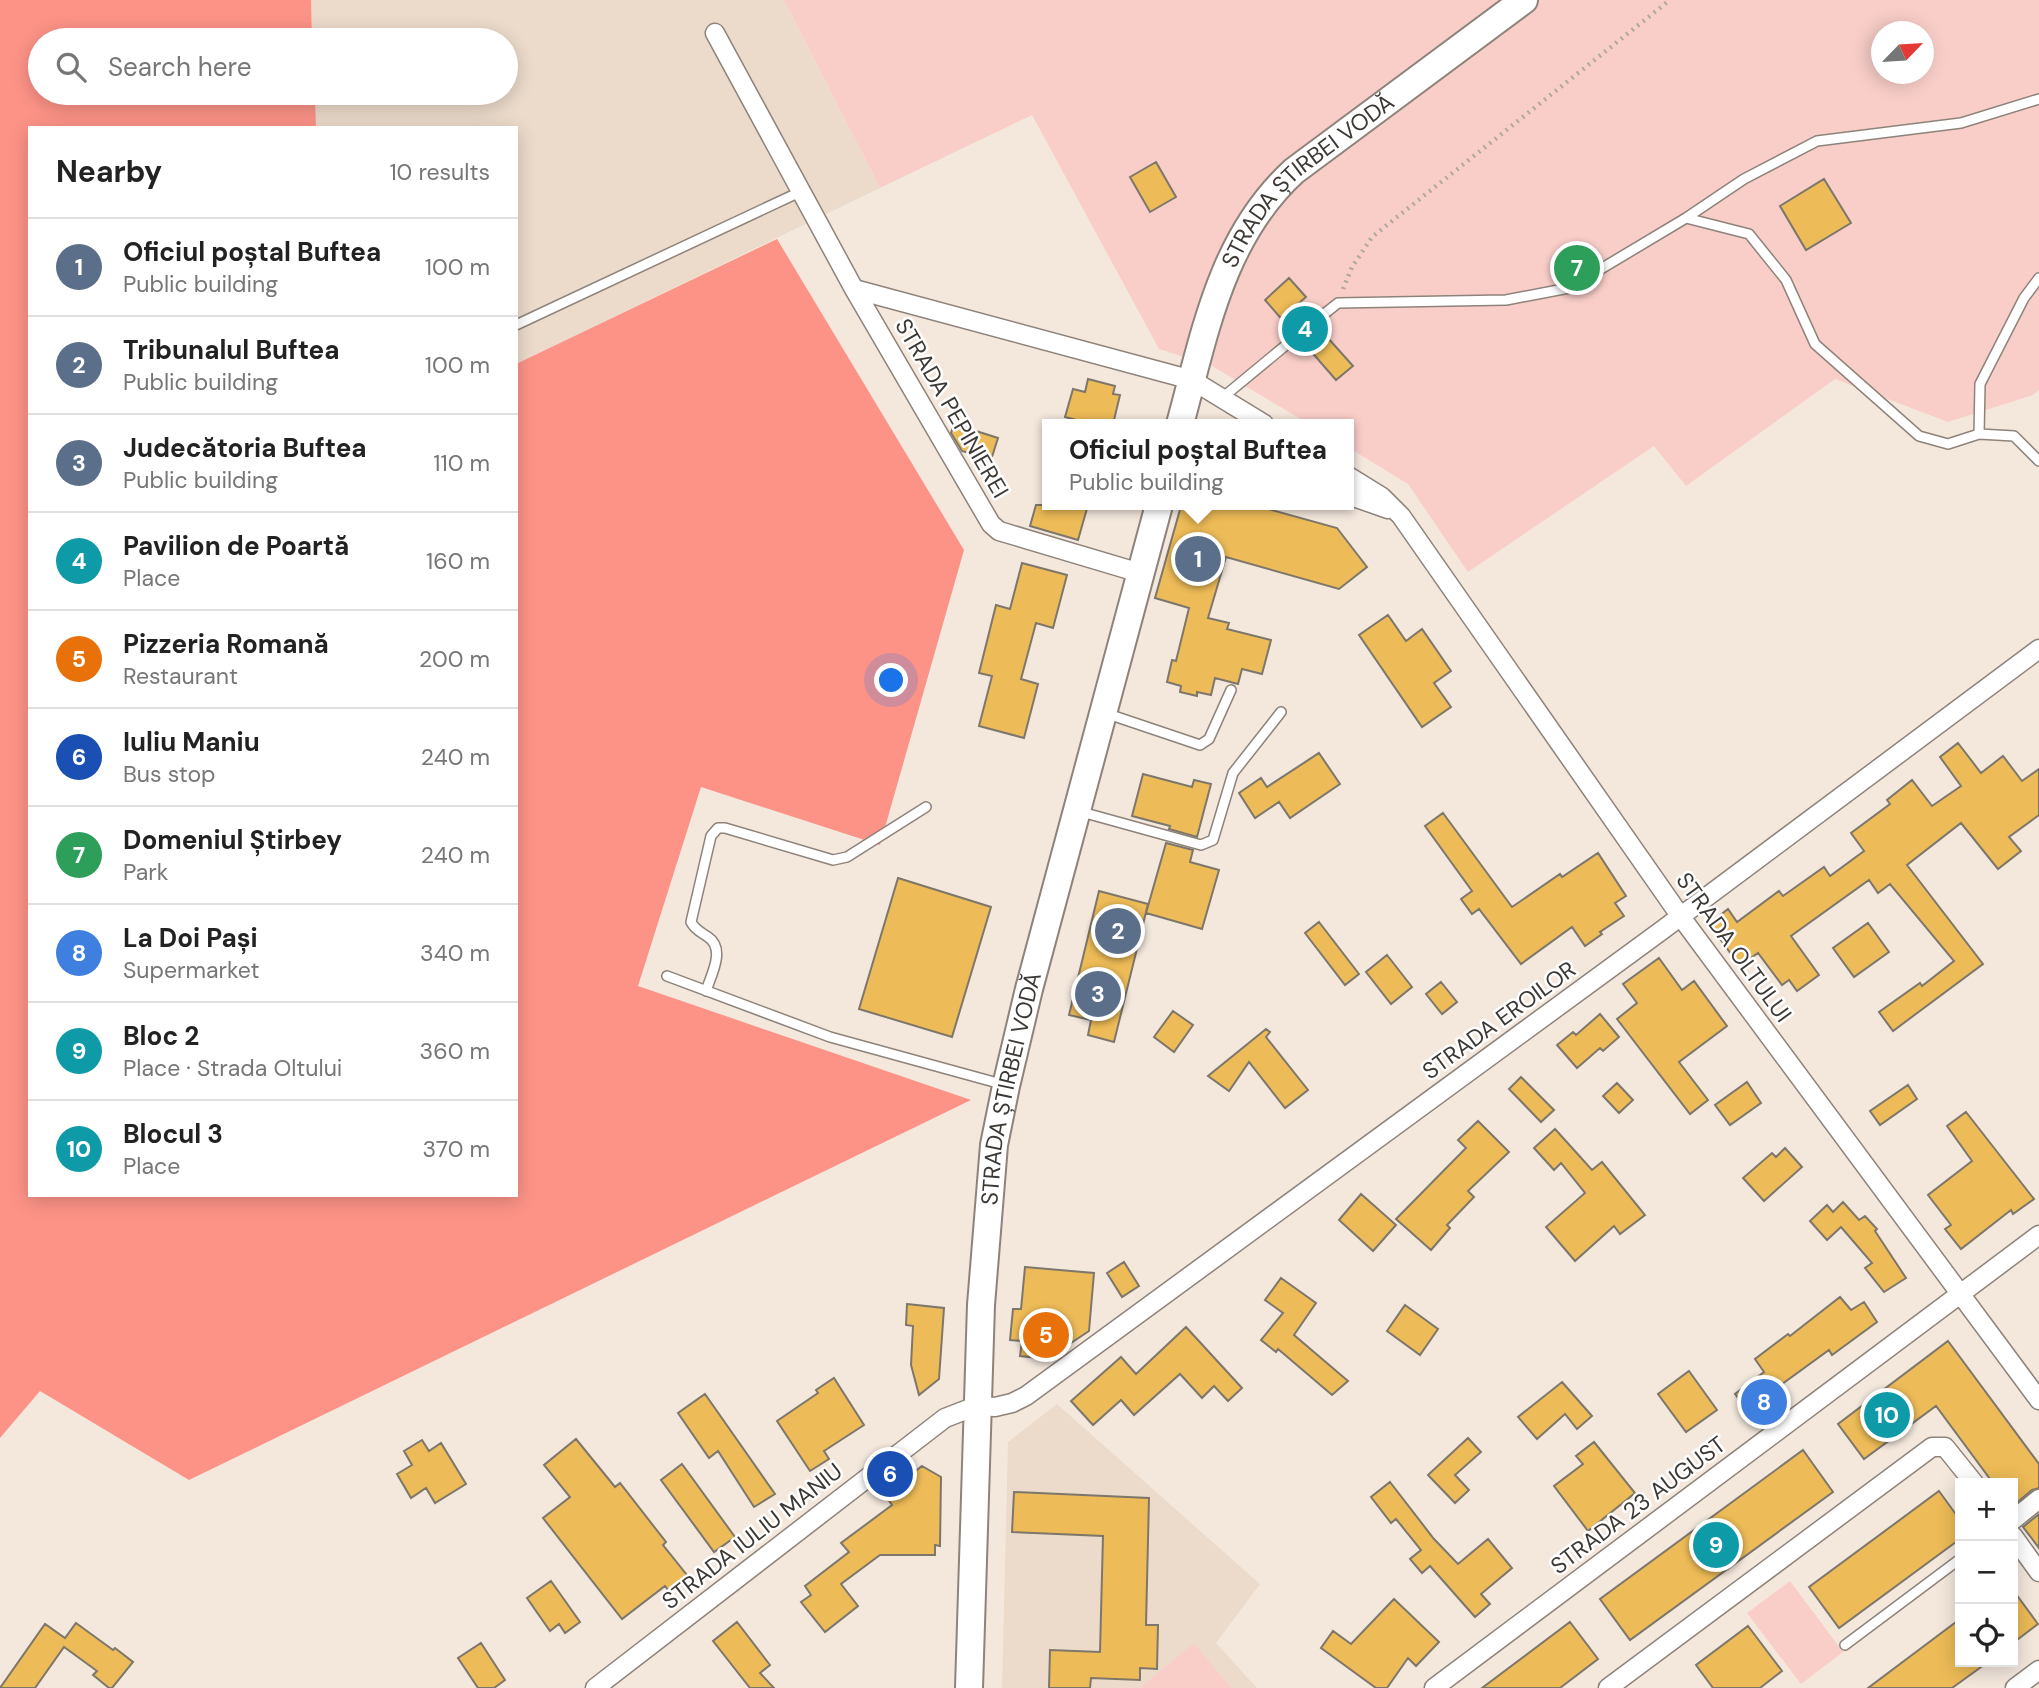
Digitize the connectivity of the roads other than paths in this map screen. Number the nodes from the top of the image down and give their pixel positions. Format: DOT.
graph roads {
  1 [pos="1524,0"];
  2 [pos="715,33"];
  3 [pos="2039,99"];
  4 [pos="802,191"];
  5 [pos="1686,218"];
  6 [pos="2039,278"];
  7 [pos="854,289"];
  8 [pos="1314,323"];
  9 [pos="518,324"];
  10 [pos="1297,336"];
  11 [pos="1192,380"];
  12 [pos="1222,398"];
  13 [pos="1181,419"];
  14 [pos="1256,419"];
  15 [pos="1979,434"];
  16 [pos="2039,461"];
  17 [pos="1354,479"];
  18 [pos="1354,497"];
  19 [pos="1158,510"];
  20 [pos="1401,516"];
  21 [pos="1140,573"];
  22 [pos="2039,649"];
  23 [pos="1231,690"];
  24 [pos="1103,712"];
  25 [pos="1281,712"];
  26 [pos="926,807"];
  27 [pos="1077,811"];
  28 [pos="1681,917"];
  29 [pos="667,976"];
  30 [pos="706,991"];
  31 [pos="1006,1086"];
  32 [pos="2039,1235"];
  33 [pos="1959,1294"];
  34 [pos="2039,1399"];
  35 [pos="976,1406"];
  36 [pos="1970,1478"];
  37 [pos="2039,1499"];
  38 [pos="2018,1516"];
  39 [pos="2017,1541"];
  40 [pos="1955,1563"];
  41 [pos="2039,1572"];
  42 [pos="1844,1645"];
  43 [pos="2039,1670"];
  44 [pos="595,1688"];
  45 [pos="969,1688"];
  46 [pos="1434,1688"];
  47 [pos="1608,1688"];
  48 [pos="2015,1688"];
  1 -- 11 [label="street, STRADA ȘTIRBEI VODĂ"];
  2 -- 4 [label="street, STRADA PEPINIEREI"];
  3 -- 5 [label="lane"];
  4 -- 7 [label="street, STRADA PEPINIEREI"];
  4 -- 9 [label="lane"];
  5 -- 8 [label="lane"];
  5 -- 15 [label="lane"];
  6 -- 15 [label="lane"];
  7 -- 11 [label="street, STRADA PEPINIEREI"];
  7 -- 21 [label="street, STRADA PEPINIEREI"];
  10 -- 12 [label="lane"];
  11 -- 12 [label="street"];
  11 -- 13 [label="street, STRADA ȘTIRBEI VODĂ"];
  12 -- 14 [label="street"];
  15 -- 16 [label="lane"];
  17 -- 20 [label="street, STRADA OLTULUI"];
  18 -- 20 [label="street"];
  19 -- 21 [label="street, STRADA ȘTIRBEI VODĂ"];
  20 -- 28 [label="street, STRADA OLTULUI"];
  21 -- 24 [label="street, STRADA ȘTIRBEI VODĂ"];
  22 -- 28 [label="street, STRADA EROILOR"];
  23 -- 24 [label="lane"];
  24 -- 27 [label="street, STRADA ȘTIRBEI VODĂ"];
  25 -- 27 [label="lane"];
  26 -- 30 [label="lane"];
  27 -- 31 [label="street, STRADA ȘTIRBEI VODĂ"];
  28 -- 33 [label="street, STRADA OLTULUI"];
  28 -- 35 [label="street, STRADA EROILOR"];
  29 -- 30 [label="lane"];
  30 -- 31 [label="lane"];
  31 -- 35 [label="street, STRADA ȘTIRBEI VODĂ"];
  32 -- 33 [label="street, STRADA 23 AUGUST"];
  33 -- 34 [label="street, STRADA OLTULUI"];
  33 -- 46 [label="street, STRADA 23 AUGUST"];
  35 -- 44 [label="street, STRADA IULIU MANIU"];
  35 -- 45 [label="street, STRADA ȘTIRBEI VODĂ"];
  36 -- 47 [label="street"];
  37 -- 38 [label="street"];
  39 -- 41 [label="street"];
  40 -- 42 [label="lane"];
  43 -- 48 [label="street"];
}
